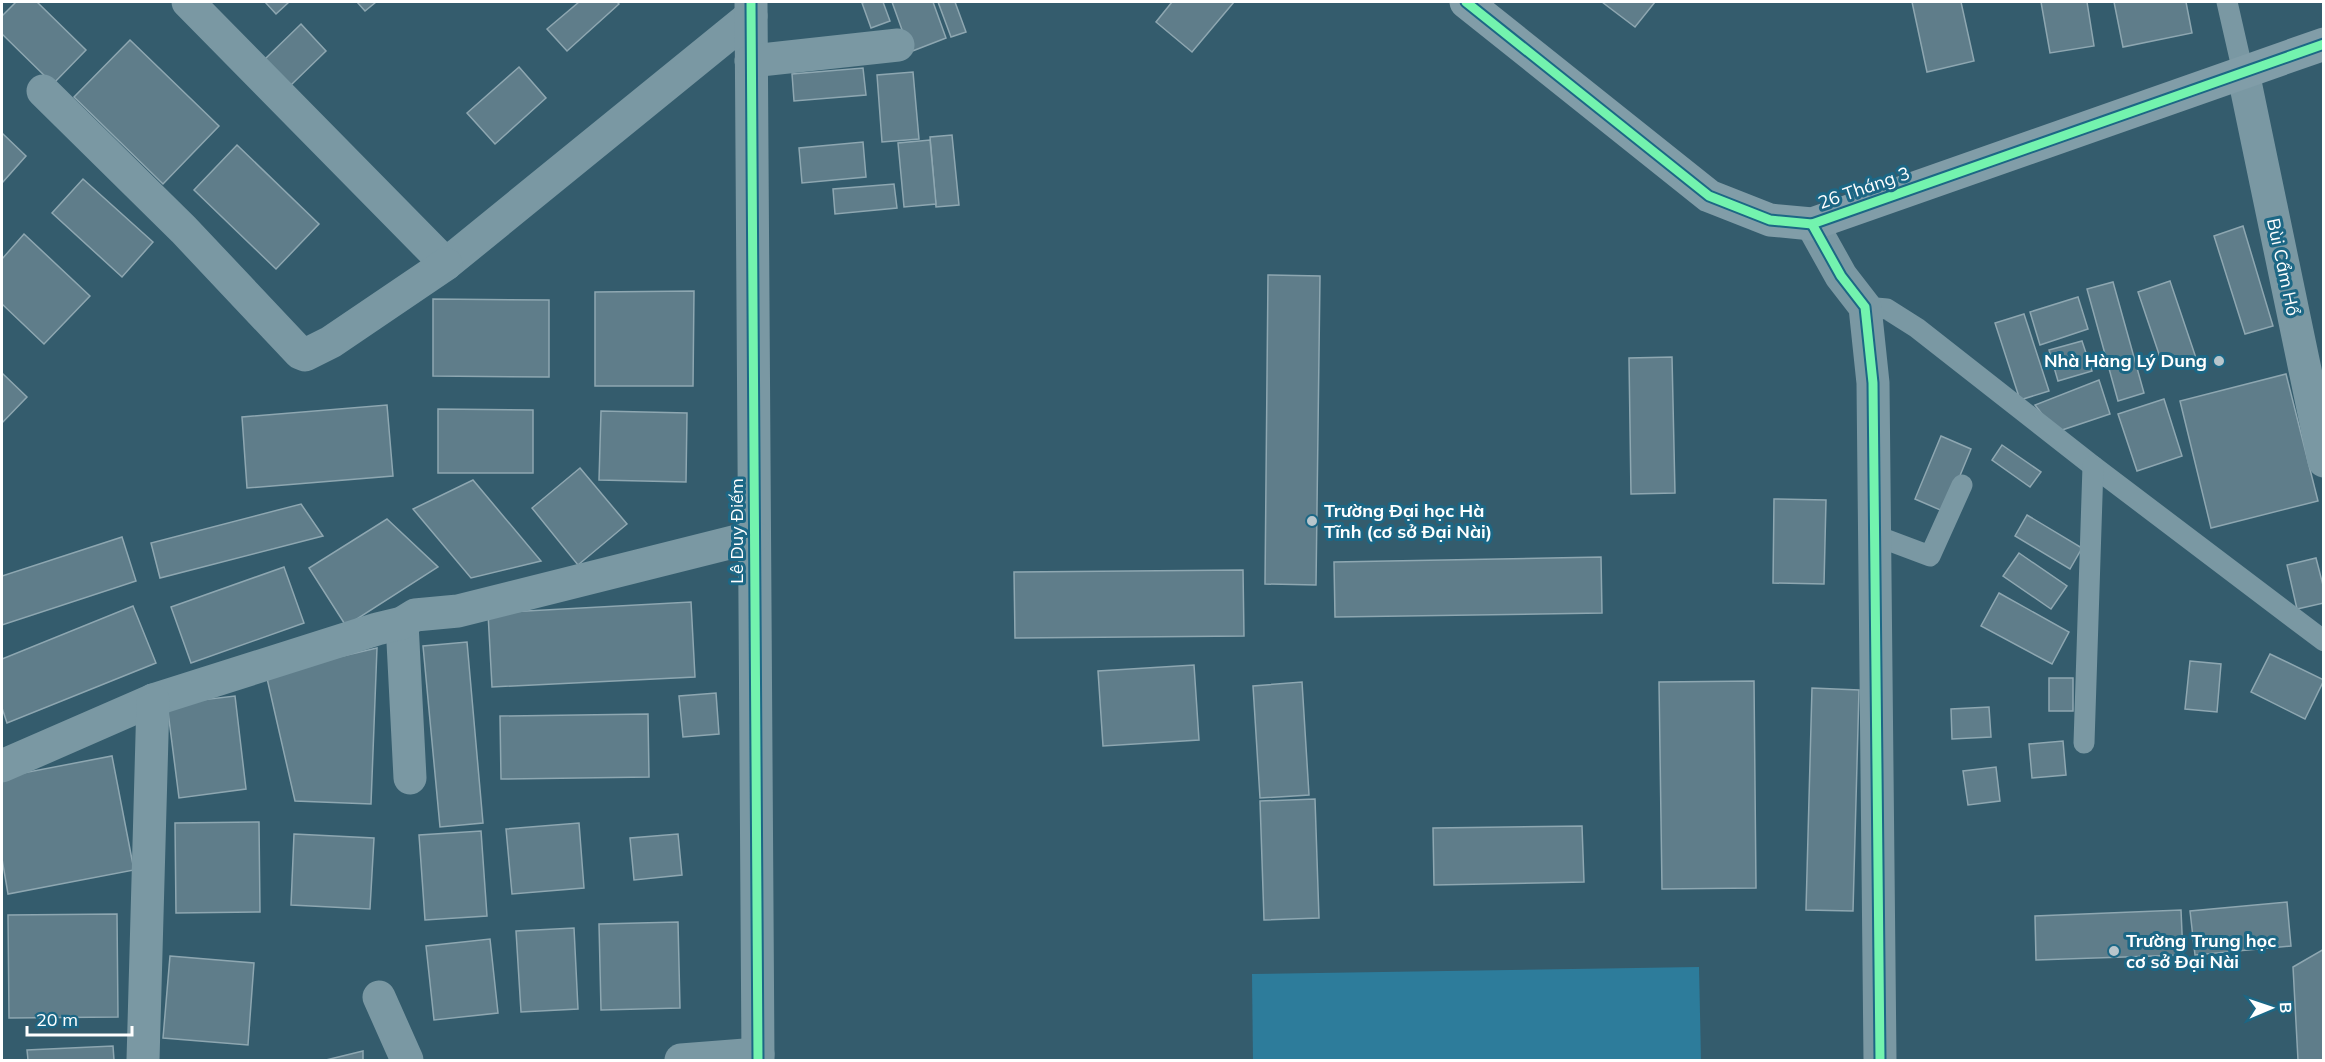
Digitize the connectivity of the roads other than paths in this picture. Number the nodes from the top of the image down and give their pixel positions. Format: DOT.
graph roads {
  1 [pos="188,2"];
  2 [pos="1466,2"];
  3 [pos="2227,2"];
  4 [pos="751,9"];
  5 [pos="2324,44"];
  6 [pos="898,45"];
  7 [pos="751,61"];
  8 [pos="2243,72"];
  9 [pos="43,91"];
  10 [pos="1812,224"];
  11 [pos="447,264"];
  12 [pos="1865,307"];
  13 [pos="2324,461"];
  14 [pos="2093,466"];
  15 [pos="1962,485"];
  16 [pos="1874,536"];
  17 [pos="753,537"];
  18 [pos="402,623"];
  19 [pos="2324,641"];
  20 [pos="153,700"];
  21 [pos="2084,743"];
  22 [pos="2,766"];
  23 [pos="410,778"];
  24 [pos="378,997"];
  25 [pos="758,1057"];
  26 [pos="143,1060"];
  27 [pos="407,1060"];
  28 [pos="681,1060"];
  29 [pos="1880,1060"];
  1 -- 11 [label="street"];
  2 -- 10 [label="street, 26 Tháng 3"];
  3 -- 8 [label="lane"];
  4 -- 7 [label="street, Lê Duy Điếm"];
  4 -- 11 [label="street"];
  5 -- 8 [label="street, 26 Tháng 3"];
  6 -- 7 [label="street"];
  7 -- 17 [label="street, Lê Duy Điếm"];
  8 -- 10 [label="street, 26 Tháng 3"];
  8 -- 13 [label="street, Bùi Cẩm Hổ"];
  9 -- 11 [label="street"];
  10 -- 12 [label="street"];
  12 -- 14 [label="lane"];
  12 -- 16 [label="street"];
  14 -- 19 [label="lane"];
  14 -- 21 [label="lane"];
  15 -- 16 [label="lane"];
  16 -- 29 [label="street"];
  17 -- 18 [label="street"];
  17 -- 25 [label="street, Lê Duy Điếm"];
  18 -- 20 [label="street"];
  18 -- 23 [label="street"];
  20 -- 22 [label="street"];
  20 -- 26 [label="street"];
  24 -- 27 [label="street"];
  25 -- 28 [label="street"];
}
